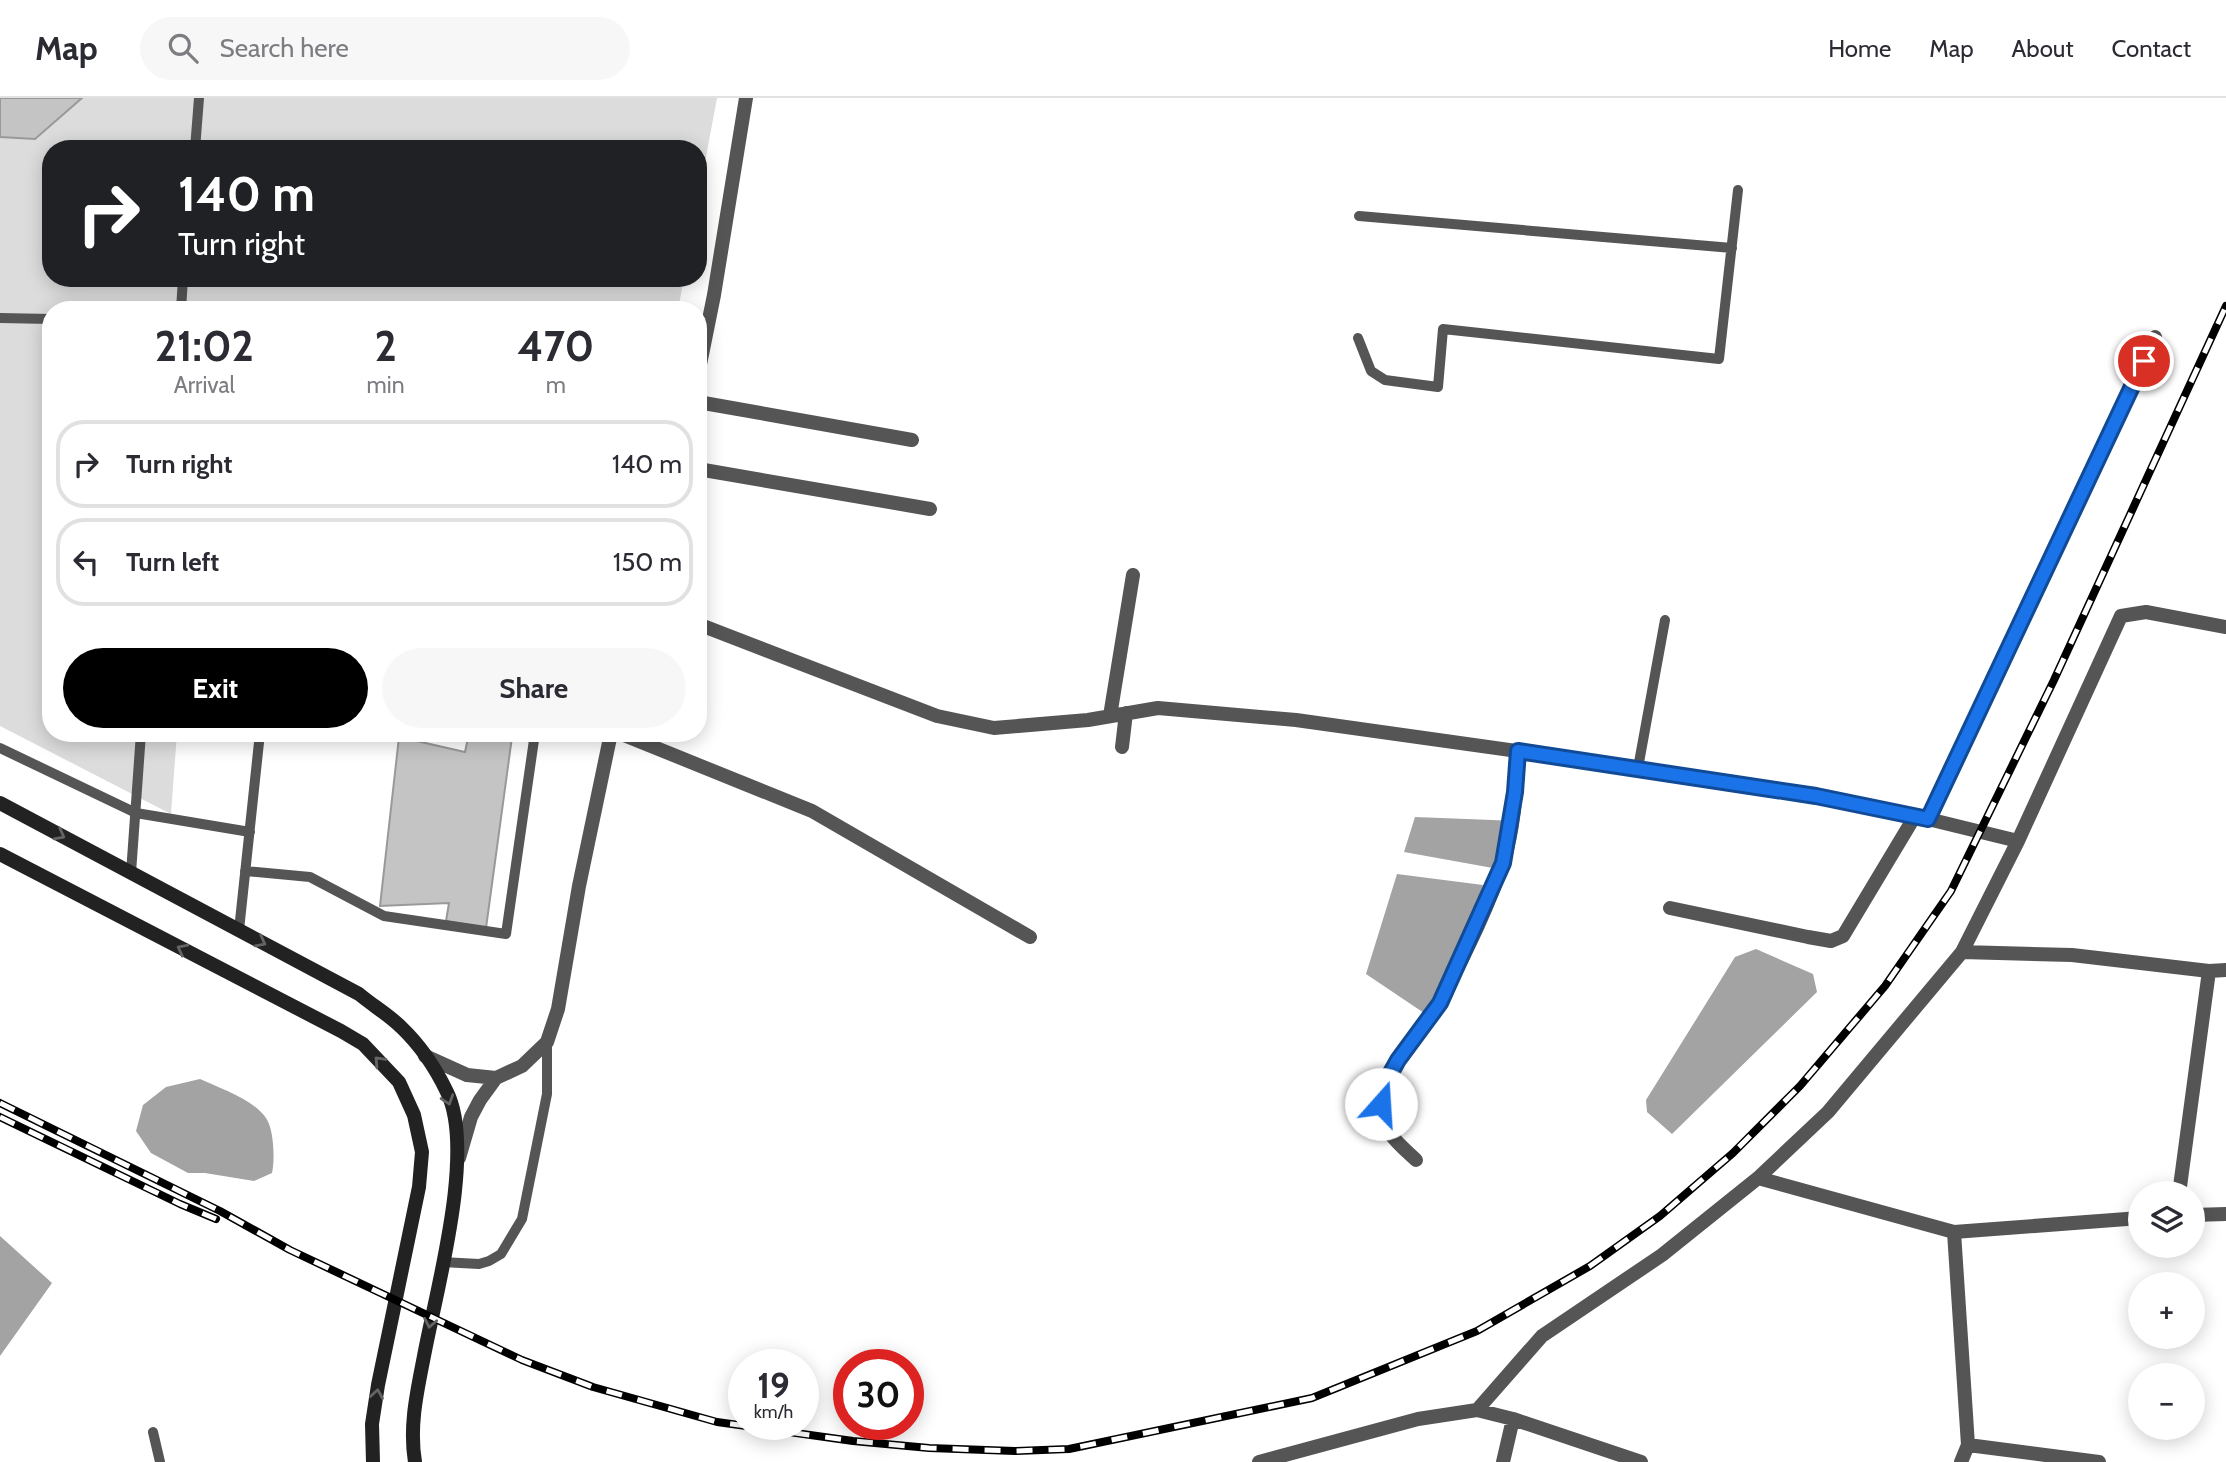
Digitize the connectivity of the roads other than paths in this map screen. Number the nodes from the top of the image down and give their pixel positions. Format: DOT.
graph roads {
  1 [pos="199,98"];
  2 [pos="746,98"];
  3 [pos="196,140"];
  4 [pos="1738,190"];
  5 [pos="1359,216"];
  6 [pos="1732,248"];
  7 [pos="0,318"];
  8 [pos="42,319"];
  9 [pos="707,330"];
  10 [pos="2155,337"];
  11 [pos="1358,338"];
  12 [pos="707,404"];
  13 [pos="912,440"];
  14 [pos="707,471"];
  15 [pos="930,509"];
  16 [pos="1133,575"];
  17 [pos="1665,620"];
  18 [pos="707,627"];
  19 [pos="2226,627"];
  20 [pos="1126,713"];
  21 [pos="1110,716"];
  22 [pos="140,742"];
  23 [pos="259,742"];
  24 [pos="534,742"];
  25 [pos="609,742"];
  26 [pos="641,742"];
  27 [pos="1122,747"];
  28 [pos="0,748"];
  29 [pos="1518,751"];
  30 [pos="1638,768"];
  31 [pos="0,803"];
  32 [pos="135,813"];
  33 [pos="1922,817"];
  34 [pos="250,832"];
  35 [pos="2018,841"];
  36 [pos="0,854"];
  37 [pos="245,871"];
  38 [pos="131,873"];
  39 [pos="1670,908"];
  40 [pos="239,930"];
  41 [pos="1030,937"];
  42 [pos="1962,952"];
  43 [pos="2226,970"];
  44 [pos="2209,971"];
  45 [pos="547,1042"];
  46 [pos="425,1056"];
  47 [pos="496,1078"];
  48 [pos="1416,1160"];
  49 [pos="458,1163"];
  50 [pos="1758,1178"];
  51 [pos="2181,1181"];
  52 [pos="2226,1214"];
  53 [pos="2205,1215"];
  54 [pos="2128,1219"];
  55 [pos="1954,1232"];
  56 [pos="442,1262"];
  57 [pos="1477,1410"];
  58 [pos="1513,1419"];
  59 [pos="153,1432"];
  60 [pos="1968,1445"];
  61 [pos="160,1462"];
  62 [pos="373,1462"];
  63 [pos="415,1462"];
  64 [pos="1259,1462"];
  65 [pos="1503,1462"];
  66 [pos="1641,1462"];
  67 [pos="1961,1462"];
  68 [pos="2099,1462"];
  1 -- 3 [label="lane"];
  2 -- 9 [label="street"];
  4 -- 6 [label="lane"];
  5 -- 6 [label="lane"];
  6 -- 11 [label="lane"];
  7 -- 8 [label="lane"];
  10 -- 33 [label="street"];
  12 -- 13 [label="street"];
  14 -- 15 [label="street"];
  16 -- 21 [label="street"];
  17 -- 30 [label="lane"];
  18 -- 21 [label="street"];
  19 -- 35 [label="street"];
  20 -- 21 [label="street"];
  20 -- 27 [label="street"];
  20 -- 29 [label="street"];
  22 -- 32 [label="lane"];
  23 -- 34 [label="lane"];
  24 -- 37 [label="lane"];
  25 -- 45 [label="street"];
  26 -- 41 [label="street"];
  28 -- 32 [label="lane"];
  29 -- 30 [label="street"];
  29 -- 48 [label="street"];
  30 -- 33 [label="street"];
  31 -- 38 [label="main road, one-way"];
  32 -- 34 [label="lane"];
  32 -- 38 [label="lane"];
  33 -- 35 [label="street"];
  33 -- 39 [label="street"];
  34 -- 37 [label="lane"];
  35 -- 42 [label="street"];
  62 -- 36 [label="main road, one-way"];
  37 -- 40 [label="lane"];
  38 -- 40 [label="main road"];
  40 -- 46 [label="main road, one-way"];
  42 -- 44 [label="street"];
  42 -- 50 [label="street"];
  43 -- 44 [label="street"];
  44 -- 51 [label="street"];
  45 -- 47 [label="street"];
  45 -- 56 [label="lane"];
  46 -- 47 [label="street"];
  46 -- 49 [label="main road, one-way"];
  47 -- 49 [label="street"];
  49 -- 56 [label="main road"];
  50 -- 55 [label="street"];
  50 -- 57 [label="street"];
  52 -- 53 [label="street"];
  54 -- 55 [label="street"];
  55 -- 60 [label="street"];
  56 -- 63 [label="main road, one-way"];
  57 -- 58 [label="street"];
  57 -- 64 [label="street"];
  58 -- 65 [label="street"];
  58 -- 66 [label="street"];
  59 -- 61 [label="lane"];
  60 -- 67 [label="street"];
  60 -- 68 [label="street"];
}
